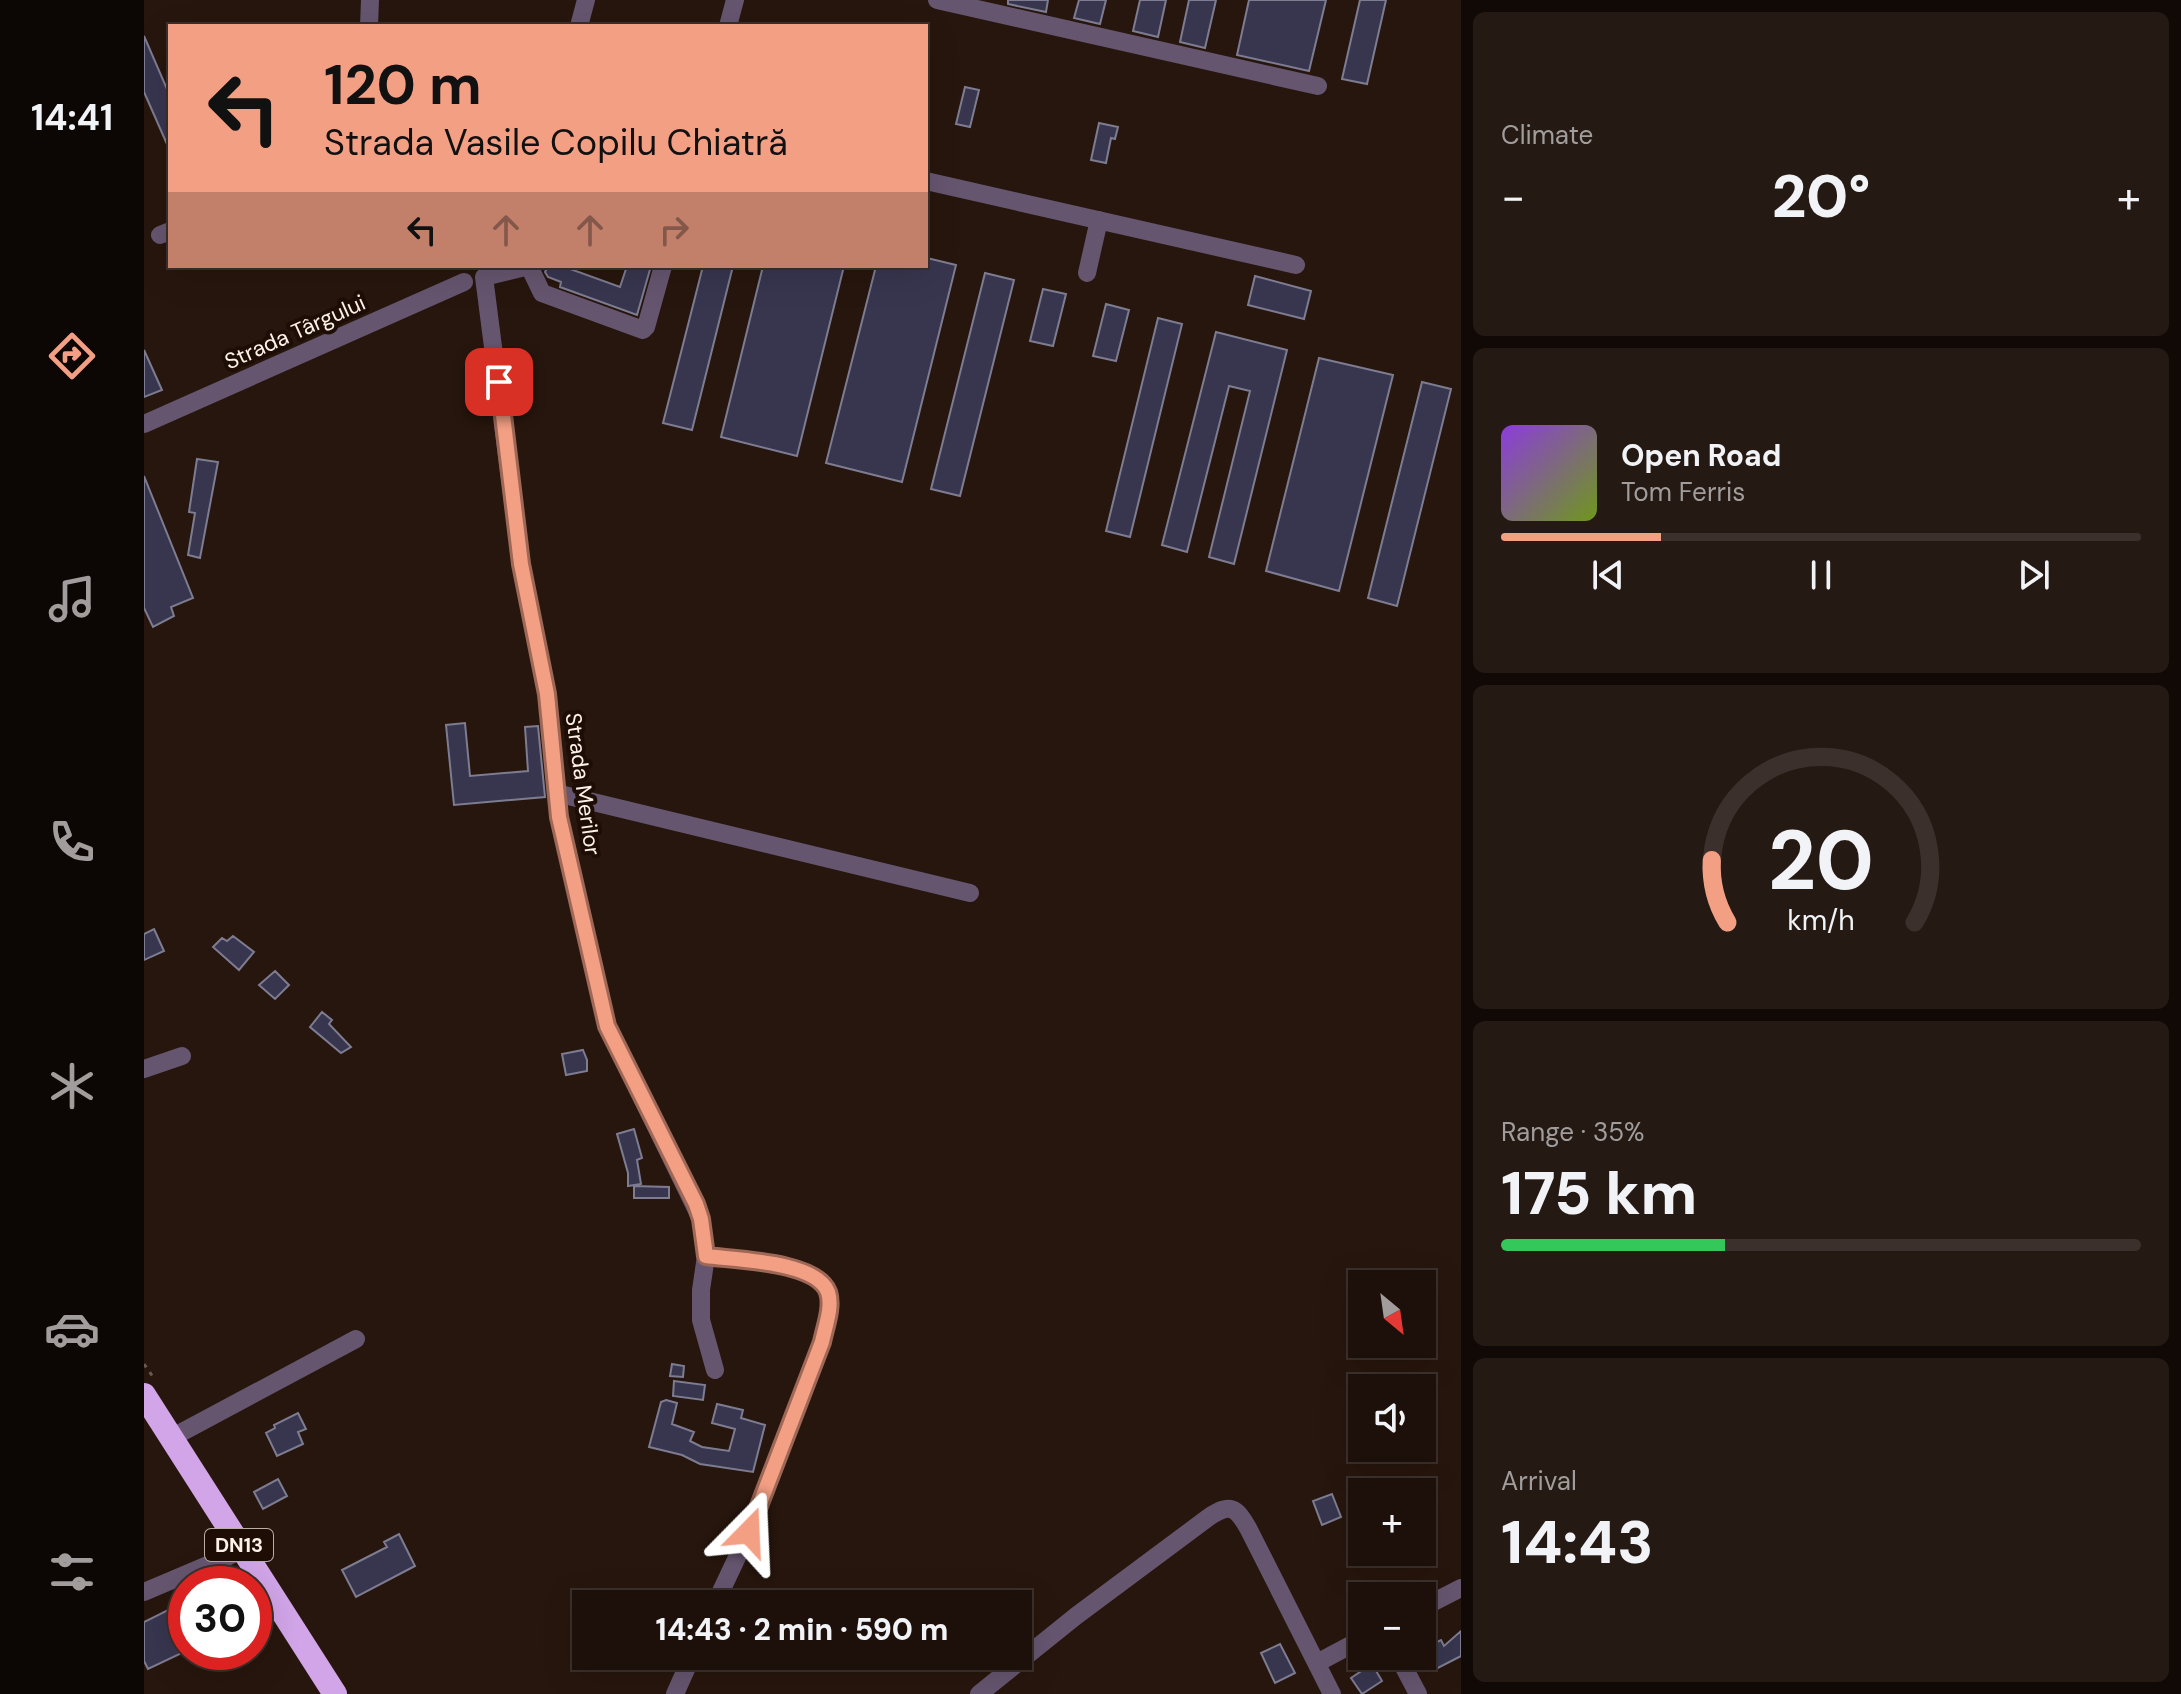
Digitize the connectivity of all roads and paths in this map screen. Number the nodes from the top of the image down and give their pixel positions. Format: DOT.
graph roads {
  1 [pos="370,0"];
  2 [pos="586,0"];
  3 [pos="735,0"];
  4 [pos="937,0"];
  5 [pos="369,24"];
  6 [pos="580,24"];
  7 [pos="729,24"];
  8 [pos="1318,86"];
  9 [pos="928,181"];
  10 [pos="1099,220"];
  11 [pos="1296,265"];
  12 [pos="521,268"];
  13 [pos="530,268"];
  14 [pos="662,268"];
  15 [pos="1087,273"];
  16 [pos="462,274"];
  17 [pos="484,277"];
  18 [pos="144,424"];
  19 [pos="556,793"];
  20 [pos="970,893"];
  21 [pos="182,1056"];
  22 [pos="144,1069"];
  23 [pos="706,1256"];
  24 [pos="356,1339"];
  25 [pos="715,1370"];
  26 [pos="144,1395"];
  27 [pos="171,1438"];
  28 [pos="243,1550"];
  29 [pos="1461,1588"];
  30 [pos="722,1590"];
  31 [pos="144,1592"];
  32 [pos="1436,1601"];
  33 [pos="1348,1646"];
  34 [pos="1317,1663"];
  35 [pos="686,1670"];
  36 [pos="1405,1670"];
  37 [pos="988,1691"];
  38 [pos="335,1694"];
  39 [pos="675,1694"];
  40 [pos="1332,1694"];
  41 [pos="1418,1694"];
  1 -- 5 [label="street"];
  2 -- 6 [label="street"];
  3 -- 7 [label="street"];
  4 -- 8 [label="street"];
  9 -- 10 [label="street"];
  10 -- 11 [label="street"];
  10 -- 15 [label="street"];
  12 -- 17 [label="street"];
  13 -- 14 [label="street"];
  16 -- 17 [label="street, Strada Târgului"];
  16 -- 18 [label="street, Strada Târgului"];
  17 -- 19 [label="street, Strada Merilor"];
  19 -- 20 [label="street"];
  19 -- 23 [label="street, Strada Merilor"];
  21 -- 22 [label="street"];
  23 -- 25 [label="street, Strada Merilor"];
  23 -- 30 [label="street"];
  24 -- 27 [label="street"];
  26 -- 27 [label="highway, DN13"];
  27 -- 28 [label="highway, DN13"];
  28 -- 31 [label="street"];
  28 -- 38 [label="highway, DN13"];
  29 -- 32 [label="street"];
  33 -- 34 [label="street"];
  34 -- 37 [label="street"];
  34 -- 40 [label="street"];
  35 -- 39 [label="street"];
  36 -- 41 [label="street"];
}
